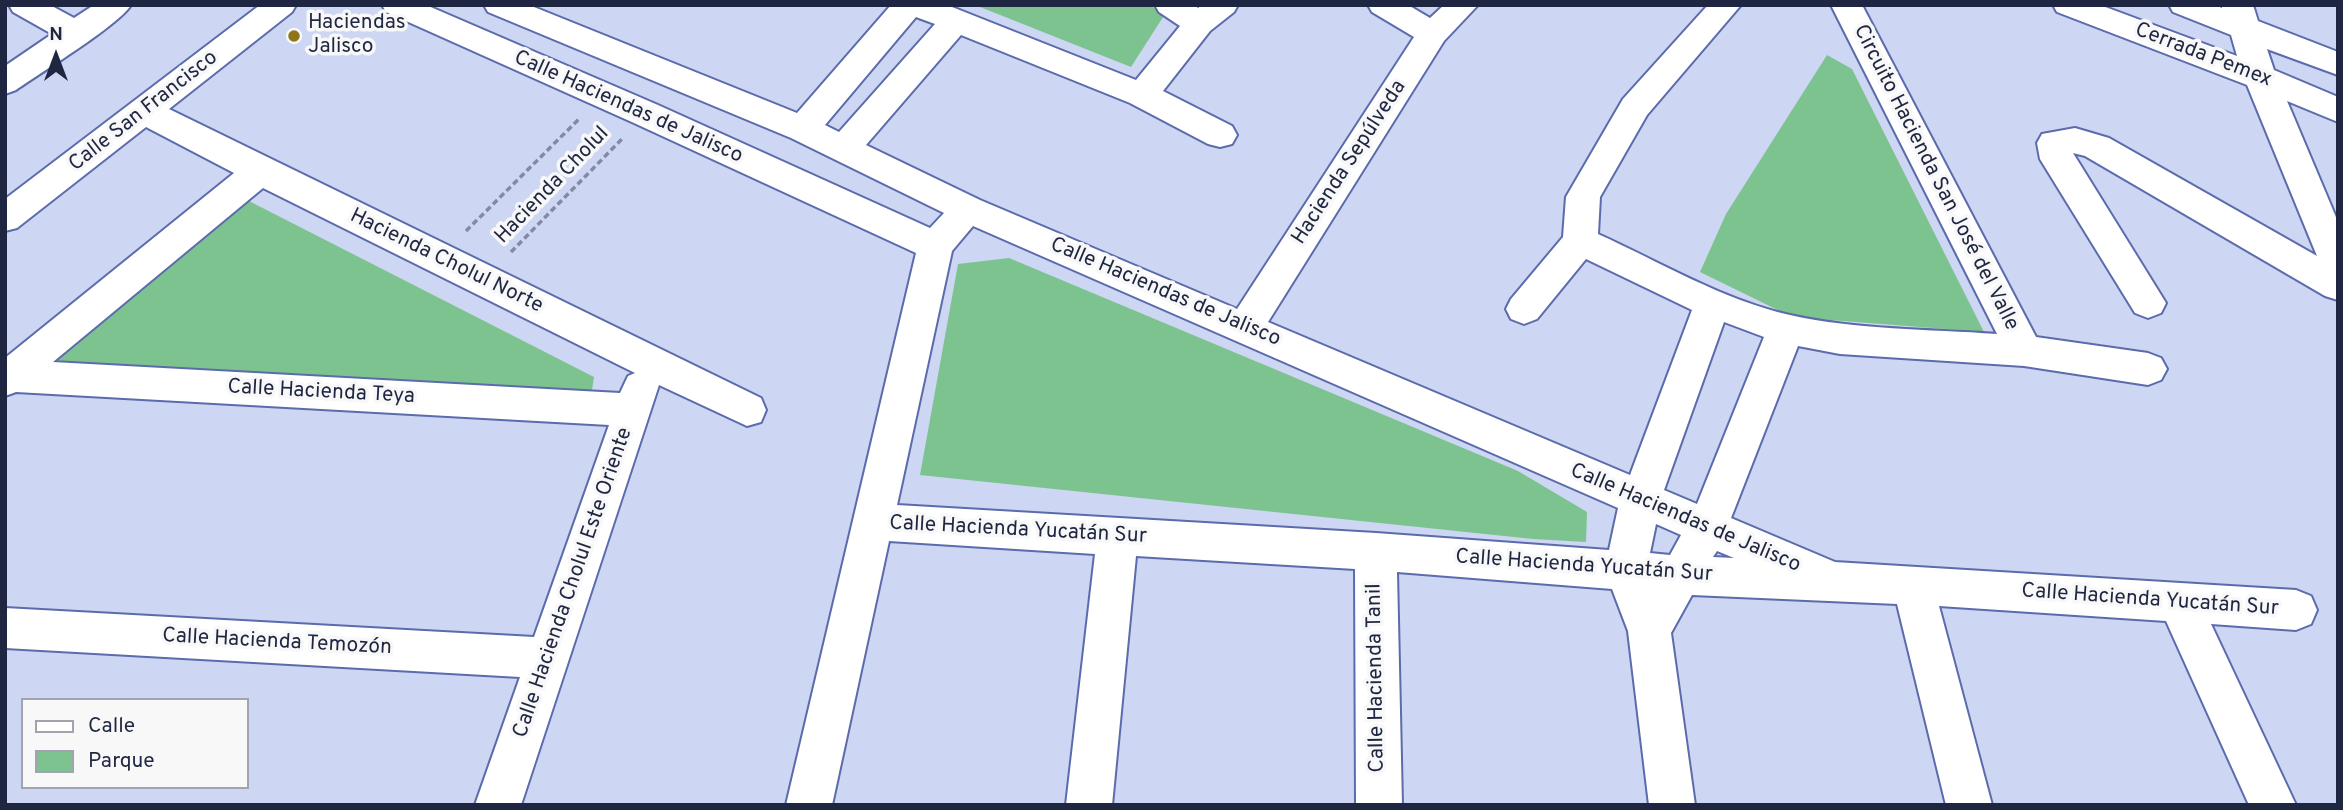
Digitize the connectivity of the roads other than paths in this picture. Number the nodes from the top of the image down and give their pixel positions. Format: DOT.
graph roads {
  1 [pos="24,5"];
  2 [pos="116,5"];
  3 [pos="281,5"];
  4 [pos="397,5"];
  5 [pos="499,5"];
  6 [pos="909,5"];
  7 [pos="916,5"];
  8 [pos="1170,5"];
  9 [pos="1383,5"];
  10 [pos="1463,5"];
  11 [pos="1726,5"];
  12 [pos="1846,5"];
  13 [pos="2068,5"];
  14 [pos="2184,5"];
  15 [pos="1211,14"];
  16 [pos="2241,17"];
  17 [pos="955,22"];
  18 [pos="76,33"];
  19 [pos="1433,33"];
  20 [pos="2338,64"];
  21 [pos="2260,77"];
  22 [pos="5,82"];
  23 [pos="1142,95"];
  24 [pos="2338,110"];
  25 [pos="146,112"];
  26 [pos="803,129"];
  27 [pos="1220,135"];
  28 [pos="842,150"];
  29 [pos="260,172"];
  30 [pos="968,209"];
  31 [pos="5,218"];
  32 [pos="1580,241"];
  33 [pos="935,246"];
  34 [pos="2338,265"];
  35 [pos="2338,286"];
  36 [pos="1713,303"];
  37 [pos="2148,303"];
  38 [pos="1524,309"];
  39 [pos="1245,327"];
  40 [pos="1786,329"];
  41 [pos="2024,351"];
  42 [pos="650,362"];
  43 [pos="2148,369"];
  44 [pos="7,378"];
  45 [pos="633,410"];
  46 [pos="747,410"];
  47 [pos="1640,501"];
  48 [pos="872,522"];
  49 [pos="1707,529"];
  50 [pos="1117,536"];
  51 [pos="1376,551"];
  52 [pos="1626,569"];
  53 [pos="1682,575"];
  54 [pos="1832,581"];
  55 [pos="1913,585"];
  56 [pos="2179,603"];
  57 [pos="2296,610"];
  58 [pos="5,628"];
  59 [pos="1649,632"];
  60 [pos="549,658"];
  61 [pos="499,805"];
  62 [pos="809,805"];
  63 [pos="1089,805"];
  64 [pos="1379,805"];
  65 [pos="1672,805"];
  66 [pos="1969,805"];
  67 [pos="2273,805"];
  1 -- 18 [label="street"];
  2 -- 18 [label="street"];
  3 -- 25 [label="street, Calle San Francisco"];
  4 -- 33 [label="street, Calle Haciendas de Jalisco"];
  5 -- 26 [label="street, Calle Haciendas de Jalisco"];
  6 -- 26 [label="street"];
  7 -- 17 [label="street"];
  8 -- 15 [label="street"];
  9 -- 19 [label="street"];
  10 -- 19 [label="street, Hacienda Sepúlveda"];
  11 -- 32 [label="street"];
  12 -- 41 [label="street, Circuito Hacienda San José del Valle"];
  13 -- 21 [label="street, Cerrada Pemex"];
  14 -- 16 [label="street"];
  15 -- 23 [label="street"];
  16 -- 20 [label="street"];
  16 -- 21 [label="street"];
  17 -- 23 [label="street"];
  17 -- 28 [label="street"];
  18 -- 22 [label="street"];
  19 -- 39 [label="street, Hacienda Sepúlveda"];
  21 -- 24 [label="street, Cerrada Pemex"];
  21 -- 34 [label="street"];
  23 -- 27 [label="street"];
  25 -- 29 [label="street, Hacienda Cholul Norte"];
  25 -- 31 [label="street, Calle San Francisco"];
  26 -- 28 [label="street, Calle Haciendas de Jalisco"];
  28 -- 30 [label="street, Calle Haciendas de Jalisco"];
  29 -- 42 [label="street, Hacienda Cholul Norte"];
  29 -- 44 [label="street"];
  30 -- 33 [label="street"];
  30 -- 39 [label="street, Calle Haciendas de Jalisco"];
  32 -- 36 [label="street, Circuito Hacienda San José del Valle"];
  32 -- 38 [label="street"];
  33 -- 48 [label="street"];
  35 -- 37 [label="street"];
  36 -- 40 [label="street, Circuito Hacienda San José del Valle"];
  36 -- 47 [label="street"];
  39 -- 47 [label="street, Calle Haciendas de Jalisco"];
  40 -- 41 [label="street, Circuito Hacienda San José del Valle"];
  40 -- 49 [label="street"];
  41 -- 43 [label="street, Circuito Hacienda San José del Valle"];
  42 -- 45 [label="street, Calle Hacienda Cholul Este Oriente"];
  42 -- 46 [label="street, Hacienda Cholul Norte"];
  44 -- 45 [label="street, Calle Hacienda Teya"];
  45 -- 60 [label="street, Calle Hacienda Cholul Este Oriente"];
  47 -- 49 [label="street, Calle Haciendas de Jalisco"];
  47 -- 52 [label="street"];
  48 -- 50 [label="street, Calle Hacienda Yucatán Sur"];
  48 -- 62 [label="street"];
  49 -- 53 [label="street"];
  49 -- 54 [label="street, Calle Haciendas de Jalisco"];
  50 -- 51 [label="street, Calle Hacienda Yucatán Sur"];
  50 -- 63 [label="street"];
  51 -- 52 [label="street, Calle Hacienda Yucatán Sur"];
  51 -- 64 [label="street, Calle Hacienda Tanil"];
  52 -- 53 [label="street, Calle Hacienda Yucatán Sur"];
  52 -- 59 [label="street"];
  53 -- 54 [label="street, Calle Hacienda Yucatán Sur"];
  53 -- 59 [label="street"];
  54 -- 55 [label="street, Calle Hacienda Yucatán Sur"];
  55 -- 56 [label="street, Calle Hacienda Yucatán Sur"];
  55 -- 66 [label="street"];
  56 -- 57 [label="street, Calle Hacienda Yucatán Sur"];
  56 -- 67 [label="street"];
  58 -- 60 [label="street, Calle Hacienda Temozón"];
  59 -- 65 [label="street"];
  60 -- 61 [label="street, Calle Hacienda Cholul Este Oriente"];
}
